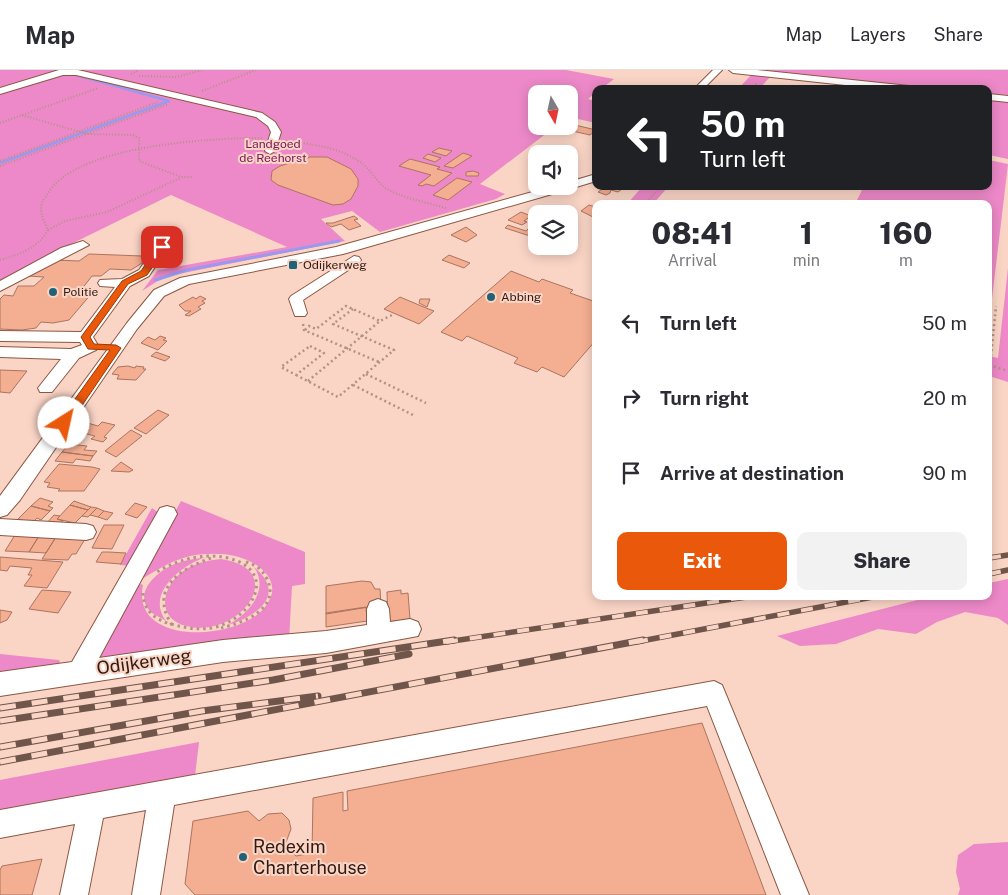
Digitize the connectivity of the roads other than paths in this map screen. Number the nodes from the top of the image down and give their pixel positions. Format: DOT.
graph roads {
  1 [pos="718,70"];
  2 [pos="733,70"];
  3 [pos="702,85"];
  4 [pos="872,85"];
  5 [pos="0,91"];
  6 [pos="992,97"];
  7 [pos="1008,99"];
  8 [pos="270,151"];
  9 [pos="592,178"];
  10 [pos="578,183"];
  11 [pos="537,195"];
  12 [pos="82,245"];
  13 [pos="162,247"];
  14 [pos="354,260"];
  15 [pos="105,282"];
  16 [pos="125,283"];
  17 [pos="0,287"];
  18 [pos="300,313"];
  19 [pos="0,336"];
  20 [pos="88,342"];
  21 [pos="116,348"];
  22 [pos="0,352"];
  23 [pos="72,354"];
  24 [pos="46,388"];
  25 [pos="0,509"];
  26 [pos="168,514"];
  27 [pos="0,527"];
  28 [pos="86,532"];
  29 [pos="378,609"];
  30 [pos="410,630"];
  31 [pos="379,634"];
  32 [pos="289,646"];
  33 [pos="79,672"];
  34 [pos="0,684"];
  35 [pos="162,794"];
  36 [pos="92,807"];
  37 [pos="0,824"];
  38 [pos="74,895"];
  39 [pos="146,895"];
  40 [pos="795,895"];
  1 -- 3 [label="street"];
  2 -- 4 [label="street"];
  5 -- 8 [label="street"];
  6 -- 7 [label="street"];
  9 -- 10 [label="street"];
  11 -- 21 [label="street"];
  12 -- 17 [label="street"];
  13 -- 16 [label="street"];
  14 -- 18 [label="street"];
  15 -- 16 [label="street"];
  16 -- 20 [label="street"];
  19 -- 20 [label="street"];
  20 -- 21 [label="street"];
  20 -- 23 [label="street"];
  21 -- 25 [label="street"];
  22 -- 23 [label="street"];
  23 -- 24 [label="street"];
  26 -- 33 [label="street"];
  27 -- 28 [label="street"];
  29 -- 31 [label="street"];
  30 -- 31 [label="street"];
  31 -- 32 [label="street"];
  32 -- 33 [label="street, Odijkerweg"];
  33 -- 34 [label="street, Odijkerweg"];
  35 -- 36 [label="street"];
  35 -- 39 [label="street"];
  35 -- 40 [label="street"];
  36 -- 37 [label="street"];
  36 -- 38 [label="street"];
}
